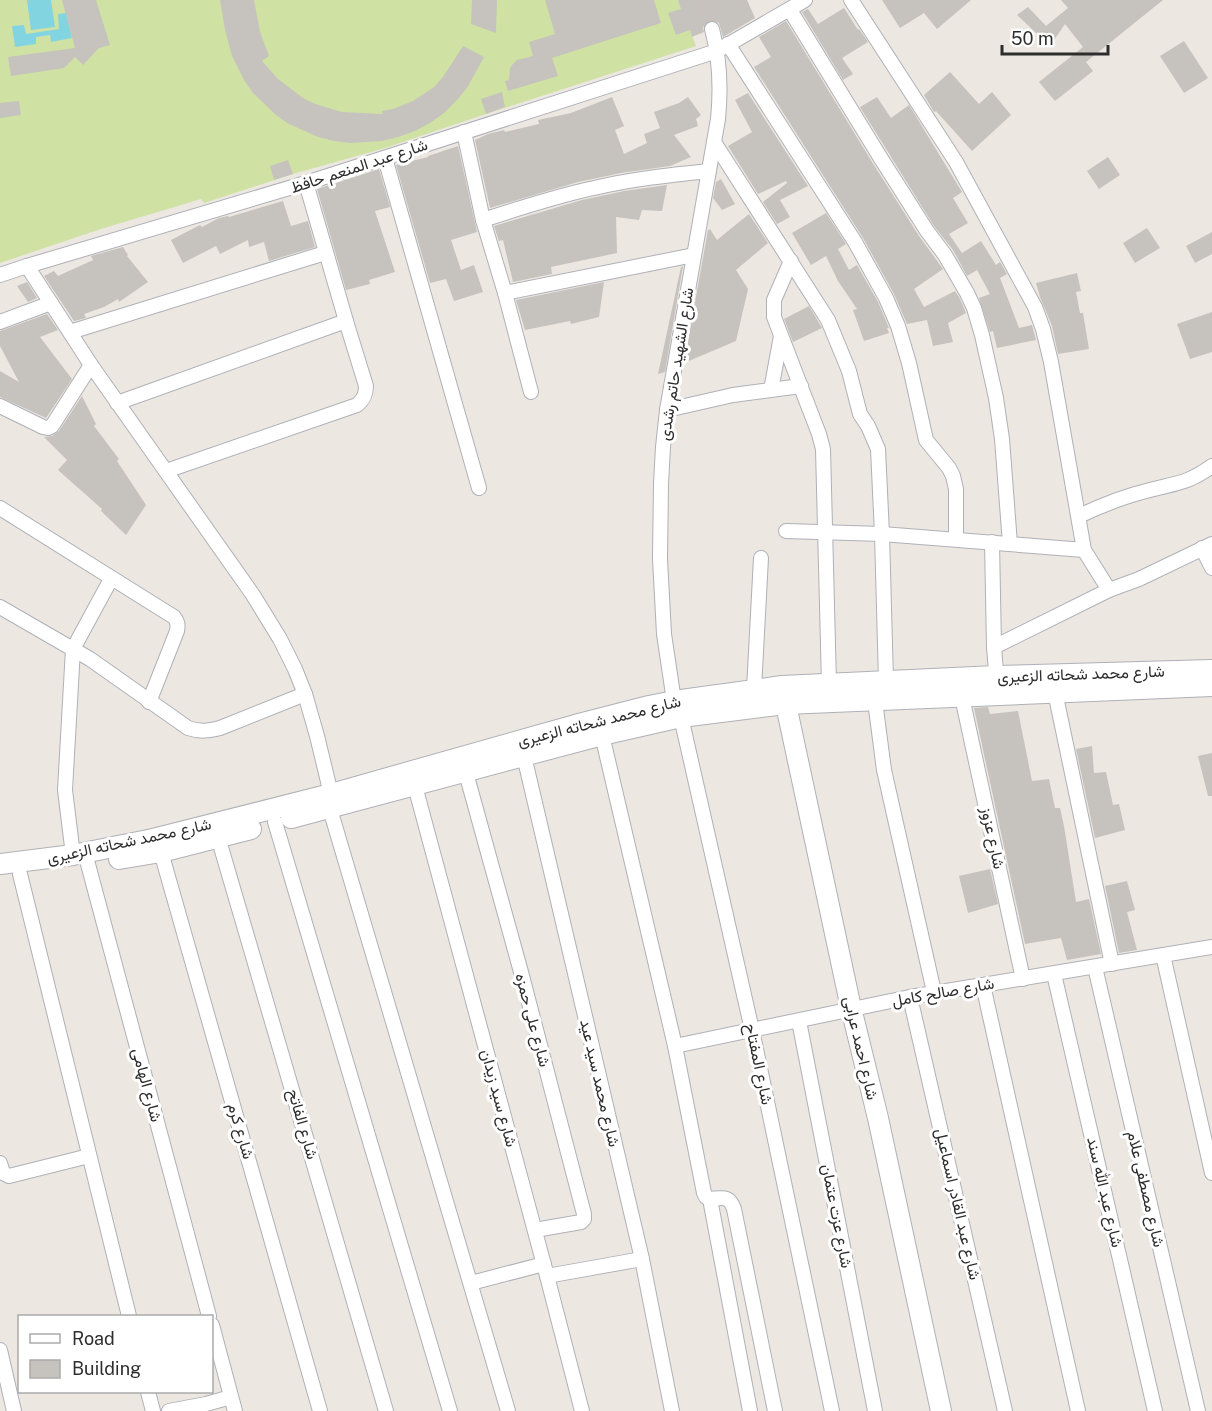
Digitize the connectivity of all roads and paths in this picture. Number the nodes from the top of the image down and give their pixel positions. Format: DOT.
graph roads {
  1 [pos="805,0"];
  2 [pos="851,0"];
  3 [pos="790,10"];
  4 [pos="712,29"];
  5 [pos="723,47"];
  6 [pos="464,132"];
  7 [pos="714,142"];
  8 [pos="385,158"];
  9 [pos="709,171"];
  10 [pos="306,183"];
  11 [pos="483,219"];
  12 [pos="325,253"];
  13 [pos="694,255"];
  14 [pos="791,261"];
  15 [pos="27,266"];
  16 [pos="0,275"];
  17 [pos="506,293"];
  18 [pos="51,303"];
  19 [pos="346,321"];
  20 [pos="0,322"];
  21 [pos="70,332"];
  22 [pos="781,335"];
  23 [pos="91,365"];
  24 [pos="801,386"];
  25 [pos="771,390"];
  26 [pos="531,392"];
  27 [pos="117,403"];
  28 [pos="0,406"];
  29 [pos="667,410"];
  30 [pos="1212,466"];
  31 [pos="166,471"];
  32 [pos="479,488"];
  33 [pos="0,508"];
  34 [pos="1079,516"];
  35 [pos="786,531"];
  36 [pos="825,532"];
  37 [pos="882,534"];
  38 [pos="956,539"];
  39 [pos="992,542"];
  40 [pos="1010,544"];
  41 [pos="1207,546"];
  42 [pos="1084,550"];
  43 [pos="761,558"];
  44 [pos="1212,568"];
  45 [pos="111,579"];
  46 [pos="1109,590"];
  47 [pos="0,607"];
  48 [pos="994,647"];
  49 [pos="73,649"];
  50 [pos="1212,670"];
  51 [pos="886,681"];
  52 [pos="829,684"];
  53 [pos="997,686"];
  54 [pos="1212,686"];
  55 [pos="754,689"];
  56 [pos="1055,692"];
  57 [pos="304,694"];
  58 [pos="784,695"];
  59 [pos="962,697"];
  60 [pos="875,701"];
  61 [pos="149,702"];
  62 [pos="677,709"];
  63 [pos="605,729"];
  64 [pos="577,734"];
  65 [pos="524,756"];
  66 [pos="466,773"];
  67 [pos="415,786"];
  68 [pos="331,801"];
  69 [pos="275,822"];
  70 [pos="218,837"];
  71 [pos="161,852"];
  72 [pos="82,857"];
  73 [pos="0,864"];
  74 [pos="10,875"];
  75 [pos="1212,947"];
  76 [pos="1163,955"];
  77 [pos="1112,964"];
  78 [pos="1095,967"];
  79 [pos="1054,974"];
  80 [pos="1023,979"];
  81 [pos="983,985"];
  82 [pos="934,992"];
  83 [pos="910,997"];
  84 [pos="851,1008"];
  85 [pos="799,1021"];
  86 [pos="752,1030"];
  87 [pos="675,1046"];
  88 [pos="89,1156"];
  89 [pos="0,1163"];
  90 [pos="1212,1173"];
  91 [pos="710,1199"];
  92 [pos="535,1230"];
  93 [pos="642,1259"];
  94 [pos="546,1270"];
  95 [pos="471,1283"];
  96 [pos="129,1315"];
  97 [pos="208,1315"];
  98 [pos="213,1329"];
  99 [pos="0,1350"];
  100 [pos="148,1393"];
  101 [pos="231,1397"];
  102 [pos="14,1411"];
  103 [pos="153,1411"];
  104 [pos="169,1411"];
  105 [pos="235,1411"];
  106 [pos="320,1411"];
  107 [pos="386,1411"];
  108 [pos="450,1411"];
  109 [pos="508,1411"];
  110 [pos="582,1411"];
  111 [pos="672,1411"];
  112 [pos="750,1411"];
  113 [pos="775,1411"];
  114 [pos="832,1411"];
  115 [pos="874,1411"];
  116 [pos="941,1411"];
  117 [pos="1005,1411"];
  118 [pos="1078,1411"];
  119 [pos="1155,1411"];
  120 [pos="1198,1411"];
  1 -- 3 [label="street, شارع عبد المنعم حافظ"];
  2 -- 34 [label="street"];
  3 -- 5 [label="street, شارع عبد المنعم حافظ"];
  3 -- 40 [label="street"];
  4 -- 5 [label="street, شارع الشهيد حاتم رشدى"];
  5 -- 6 [label="street, شارع عبد المنعم حافظ"];
  5 -- 7 [label="street, شارع الشهيد حاتم رشدى"];
  5 -- 38 [label="street"];
  6 -- 8 [label="street, شارع عبد المنعم حافظ"];
  6 -- 11 [label="street"];
  7 -- 9 [label="street, شارع الشهيد حاتم رشدى"];
  7 -- 14 [label="street"];
  8 -- 10 [label="street, شارع عبد المنعم حافظ"];
  8 -- 32 [label="street"];
  9 -- 11 [label="street"];
  9 -- 13 [label="street, شارع الشهيد حاتم رشدى"];
  10 -- 12 [label="street"];
  10 -- 15 [label="street, شارع عبد المنعم حافظ"];
  11 -- 17 [label="street"];
  12 -- 19 [label="street"];
  12 -- 21 [label="street"];
  13 -- 17 [label="street"];
  13 -- 29 [label="street, شارع الشهيد حاتم رشدى"];
  14 -- 22 [label="street"];
  14 -- 37 [label="street"];
  15 -- 16 [label="street, شارع عبد المنعم حافظ"];
  15 -- 18 [label="street"];
  17 -- 26 [label="street"];
  18 -- 20 [label="street"];
  18 -- 21 [label="street"];
  19 -- 27 [label="street"];
  19 -- 31 [label="street"];
  21 -- 23 [label="street"];
  22 -- 24 [label="street"];
  22 -- 25 [label="street"];
  23 -- 27 [label="street"];
  23 -- 28 [label="street"];
  24 -- 25 [label="street"];
  24 -- 36 [label="street"];
  25 -- 29 [label="street"];
  27 -- 31 [label="street"];
  29 -- 62 [label="street, شارع الشهيد حاتم رشدى"];
  30 -- 34 [label="street"];
  31 -- 57 [label="street"];
  33 -- 45 [label="street"];
  34 -- 42 [label="street"];
  35 -- 36 [label="street"];
  36 -- 37 [label="street"];
  36 -- 52 [label="street"];
  37 -- 38 [label="street"];
  37 -- 51 [label="street"];
  38 -- 39 [label="street"];
  39 -- 40 [label="street"];
  39 -- 48 [label="street"];
  40 -- 42 [label="street"];
  41 -- 44 [label="street"];
  41 -- 46 [label="street"];
  42 -- 46 [label="street"];
  43 -- 55 [label="street"];
  45 -- 49 [label="street"];
  45 -- 61 [label="street"];
  46 -- 48 [label="street"];
  47 -- 49 [label="street"];
  48 -- 53 [label="street"];
  49 -- 61 [label="street"];
  49 -- 72 [label="street, شارع الهامى"];
  50 -- 53 [label="street, شارع محمد شحاته الزعيرى"];
  51 -- 52 [label="street, شارع محمد شحاته الزعيرى"];
  51 -- 53 [label="street, شارع محمد شحاته الزعيرى"];
  52 -- 58 [label="street, شارع محمد شحاته الزعيرى"];
  53 -- 56 [label="street, شارع محمد شحاته الزعيرى"];
  53 -- 59 [label="street, شارع محمد شحاته الزعيرى"];
  54 -- 56 [label="street, شارع محمد شحاته الزعيرى"];
  55 -- 58 [label="street, شارع محمد شحاته الزعيرى"];
  55 -- 62 [label="street, شارع محمد شحاته الزعيرى"];
  56 -- 77 [label="street"];
  57 -- 61 [label="street"];
  57 -- 68 [label="street"];
  58 -- 60 [label="street, شارع محمد شحاته الزعيرى"];
  58 -- 62 [label="street, شارع محمد شحاته الزعيرى"];
  58 -- 84 [label="street, شارع احمد عرابى"];
  59 -- 60 [label="street, شارع محمد شحاته الزعيرى"];
  59 -- 80 [label="street, شارع عزوز"];
  60 -- 82 [label="street"];
  62 -- 63 [label="street, شارع محمد شحاته الزعيرى"];
  62 -- 86 [label="street, شارع المفتاح"];
  63 -- 64 [label="street, شارع محمد شحاته الزعيرى"];
  63 -- 87 [label="street"];
  64 -- 65 [label="street, شارع محمد شحاته الزعيرى"];
  64 -- 68 [label="street, شارع محمد شحاته الزعيرى"];
  65 -- 66 [label="street, شارع محمد شحاته الزعيرى"];
  65 -- 93 [label="street, شارع محمد سيد عيد"];
  66 -- 67 [label="street, شارع محمد شحاته الزعيرى"];
  66 -- 92 [label="street, شارع على حمزه"];
  67 -- 68 [label="street, شارع محمد شحاته الزعيرى"];
  67 -- 92 [label="street, شارع سيد زيدان"];
  68 -- 69 [label="street, شارع محمد شحاته الزعيرى"];
  68 -- 72 [label="street, شارع محمد شحاته الزعيرى"];
  68 -- 95 [label="street"];
  69 -- 70 [label="street, شارع محمد شحاته الزعيرى"];
  69 -- 108 [label="street"];
  70 -- 71 [label="street, شارع محمد شحاته الزعيرى"];
  70 -- 107 [label="street, شارع الفاتح"];
  71 -- 72 [label="street, شارع محمد شحاته الزعيرى"];
  71 -- 106 [label="street, شارع كرم"];
  72 -- 73 [label="street, شارع محمد شحاته الزعيرى"];
  72 -- 74 [label="street, شارع محمد شحاته الزعيرى"];
  72 -- 97 [label="street, شارع الهامى"];
  74 -- 88 [label="street"];
  75 -- 76 [label="street, شارع صالح كامل"];
  76 -- 77 [label="street, شارع صالح كامل"];
  76 -- 90 [label="street"];
  77 -- 78 [label="street, شارع صالح كامل"];
  78 -- 79 [label="street, شارع صالح كامل"];
  78 -- 120 [label="street, شارع مصطفى علام"];
  79 -- 80 [label="street, شارع صالح كامل"];
  79 -- 119 [label="street, شارع عبد الله سند"];
  80 -- 81 [label="street, شارع صالح كامل"];
  81 -- 82 [label="street, شارع صالح كامل"];
  81 -- 118 [label="street"];
  82 -- 83 [label="street, شارع صالح كامل"];
  83 -- 84 [label="street, شارع صالح كامل"];
  83 -- 117 [label="street, شارع عبد القادر اسماعيل"];
  84 -- 85 [label="street, شارع صالح كامل"];
  84 -- 116 [label="street, شارع احمد عرابى"];
  85 -- 86 [label="street, شارع صالح كامل"];
  85 -- 115 [label="street, شارع عزت عتمان"];
  86 -- 87 [label="street, شارع صالح كامل"];
  86 -- 114 [label="street, شارع المفتاح"];
  87 -- 91 [label="street"];
  88 -- 89 [label="street"];
  88 -- 96 [label="street"];
  91 -- 112 [label="street"];
  91 -- 113 [label="street"];
  92 -- 94 [label="street, شارع سيد زيدان"];
  93 -- 94 [label="street"];
  93 -- 111 [label="street, شارع محمد سيد عيد"];
  94 -- 95 [label="street"];
  94 -- 110 [label="street, شارع سيد زيدان"];
  95 -- 109 [label="street"];
  98 -- 101 [label="street"];
  99 -- 102 [label="street"];
  100 -- 103 [label="street"];
  101 -- 104 [label="street"];
  101 -- 105 [label="street"];
}
